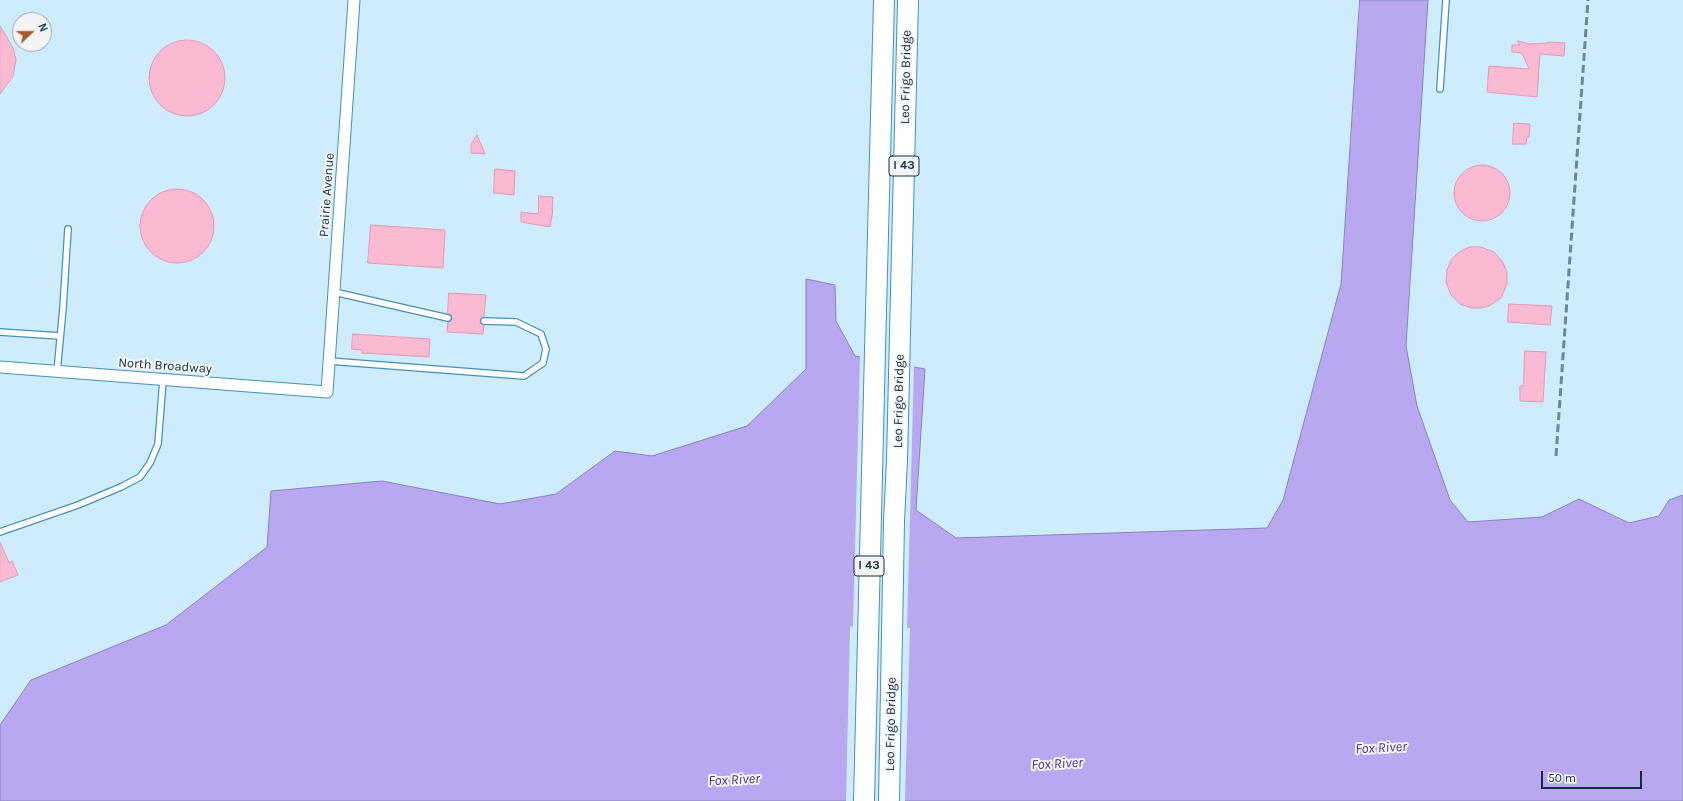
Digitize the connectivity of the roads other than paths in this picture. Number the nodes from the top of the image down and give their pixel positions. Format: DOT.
graph roads {
  1 [pos="354,0"];
  2 [pos="884,0"];
  3 [pos="908,0"];
  4 [pos="1446,0"];
  5 [pos="1440,88"];
  6 [pos="68,229"];
  7 [pos="334,292"];
  8 [pos="448,318"];
  9 [pos="484,322"];
  10 [pos="0,332"];
  11 [pos="60,336"];
  12 [pos="329,361"];
  13 [pos="0,367"];
  14 [pos="56,372"];
  15 [pos="163,380"];
  16 [pos="327,392"];
  17 [pos="0,532"];
  18 [pos="864,801"];
  19 [pos="889,801"];
  1 -- 7 [label="street, Prairie Avenue"];
  2 -- 18 [label="highway, I 43"];
  3 -- 19 [label="highway, Leo Frigo Bridge / I 43"];
  4 -- 5 [label="lane"];
  6 -- 11 [label="lane"];
  7 -- 8 [label="lane"];
  7 -- 12 [label="street, Prairie Avenue"];
  9 -- 12 [label="lane"];
  10 -- 11 [label="lane"];
  11 -- 14 [label="lane"];
  12 -- 16 [label="street, Prairie Avenue"];
  13 -- 14 [label="street, North Broadway"];
  14 -- 15 [label="street, North Broadway"];
  15 -- 16 [label="street, North Broadway"];
  15 -- 17 [label="lane"];
}
